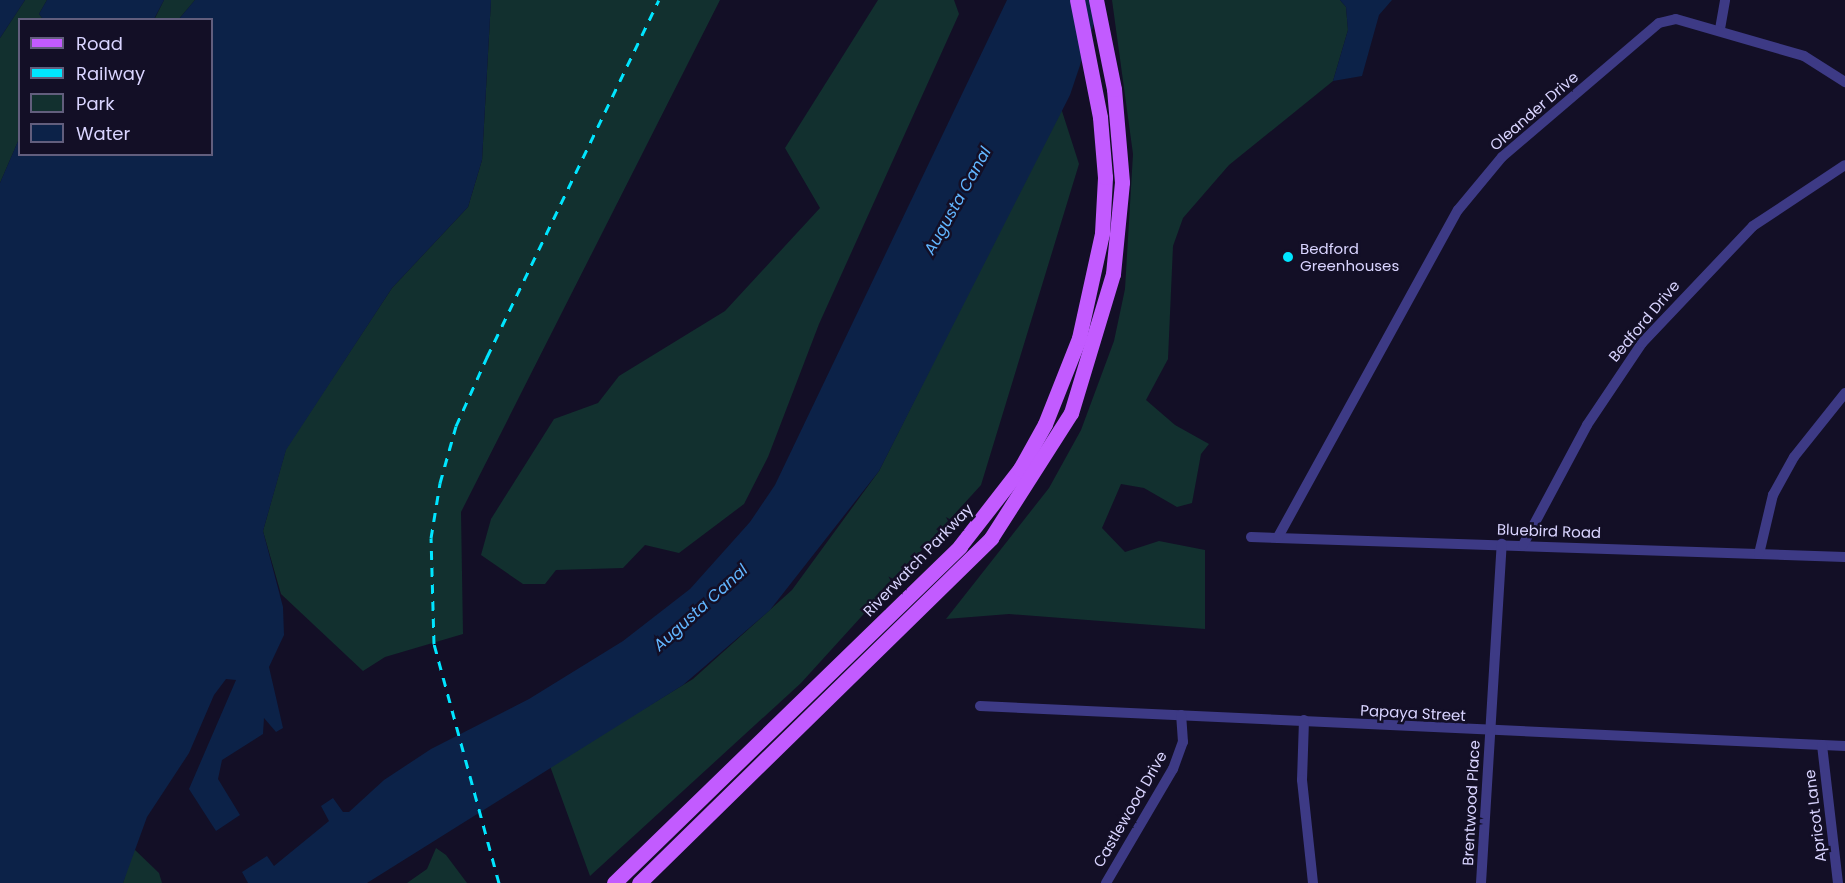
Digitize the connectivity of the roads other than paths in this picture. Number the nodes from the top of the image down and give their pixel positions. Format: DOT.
graph roads {
  1 [pos="1077,0"];
  2 [pos="1096,0"];
  3 [pos="1725,0"];
  4 [pos="1720,29"];
  5 [pos="1845,82"];
  6 [pos="1845,165"];
  7 [pos="1845,393"];
  8 [pos="1251,537"];
  9 [pos="1278,537"];
  10 [pos="1502,544"];
  11 [pos="1523,545"];
  12 [pos="1759,554"];
  13 [pos="1845,557"];
  14 [pos="980,706"];
  15 [pos="1181,715"];
  16 [pos="1304,720"];
  17 [pos="1490,732"];
  18 [pos="1822,745"];
  19 [pos="1845,746"];
  20 [pos="620,878"];
  21 [pos="639,883"];
  22 [pos="1106,883"];
  23 [pos="1313,883"];
  24 [pos="1481,883"];
  25 [pos="1839,883"];
  1 -- 20 [label="main road, Riverwatch Parkway"];
  2 -- 21 [label="main road"];
  3 -- 4 [label="street"];
  4 -- 5 [label="street, Oleander Drive"];
  4 -- 9 [label="street, Oleander Drive"];
  6 -- 11 [label="street, Bedford Drive"];
  7 -- 12 [label="street"];
  8 -- 9 [label="street, Bluebird Road"];
  9 -- 10 [label="street, Bluebird Road"];
  10 -- 11 [label="street, Bluebird Road"];
  10 -- 17 [label="street, Brentwood Place"];
  11 -- 12 [label="street, Bluebird Road"];
  12 -- 13 [label="street, Bluebird Road"];
  14 -- 15 [label="street, Papaya Street"];
  15 -- 16 [label="street, Papaya Street"];
  15 -- 22 [label="street, Castlewood Drive"];
  16 -- 17 [label="street, Papaya Street"];
  16 -- 23 [label="street"];
  17 -- 18 [label="street, Papaya Street"];
  17 -- 24 [label="street, Brentwood Place"];
  18 -- 19 [label="street, Papaya Street"];
  18 -- 25 [label="street, Apricot Lane"];
}
